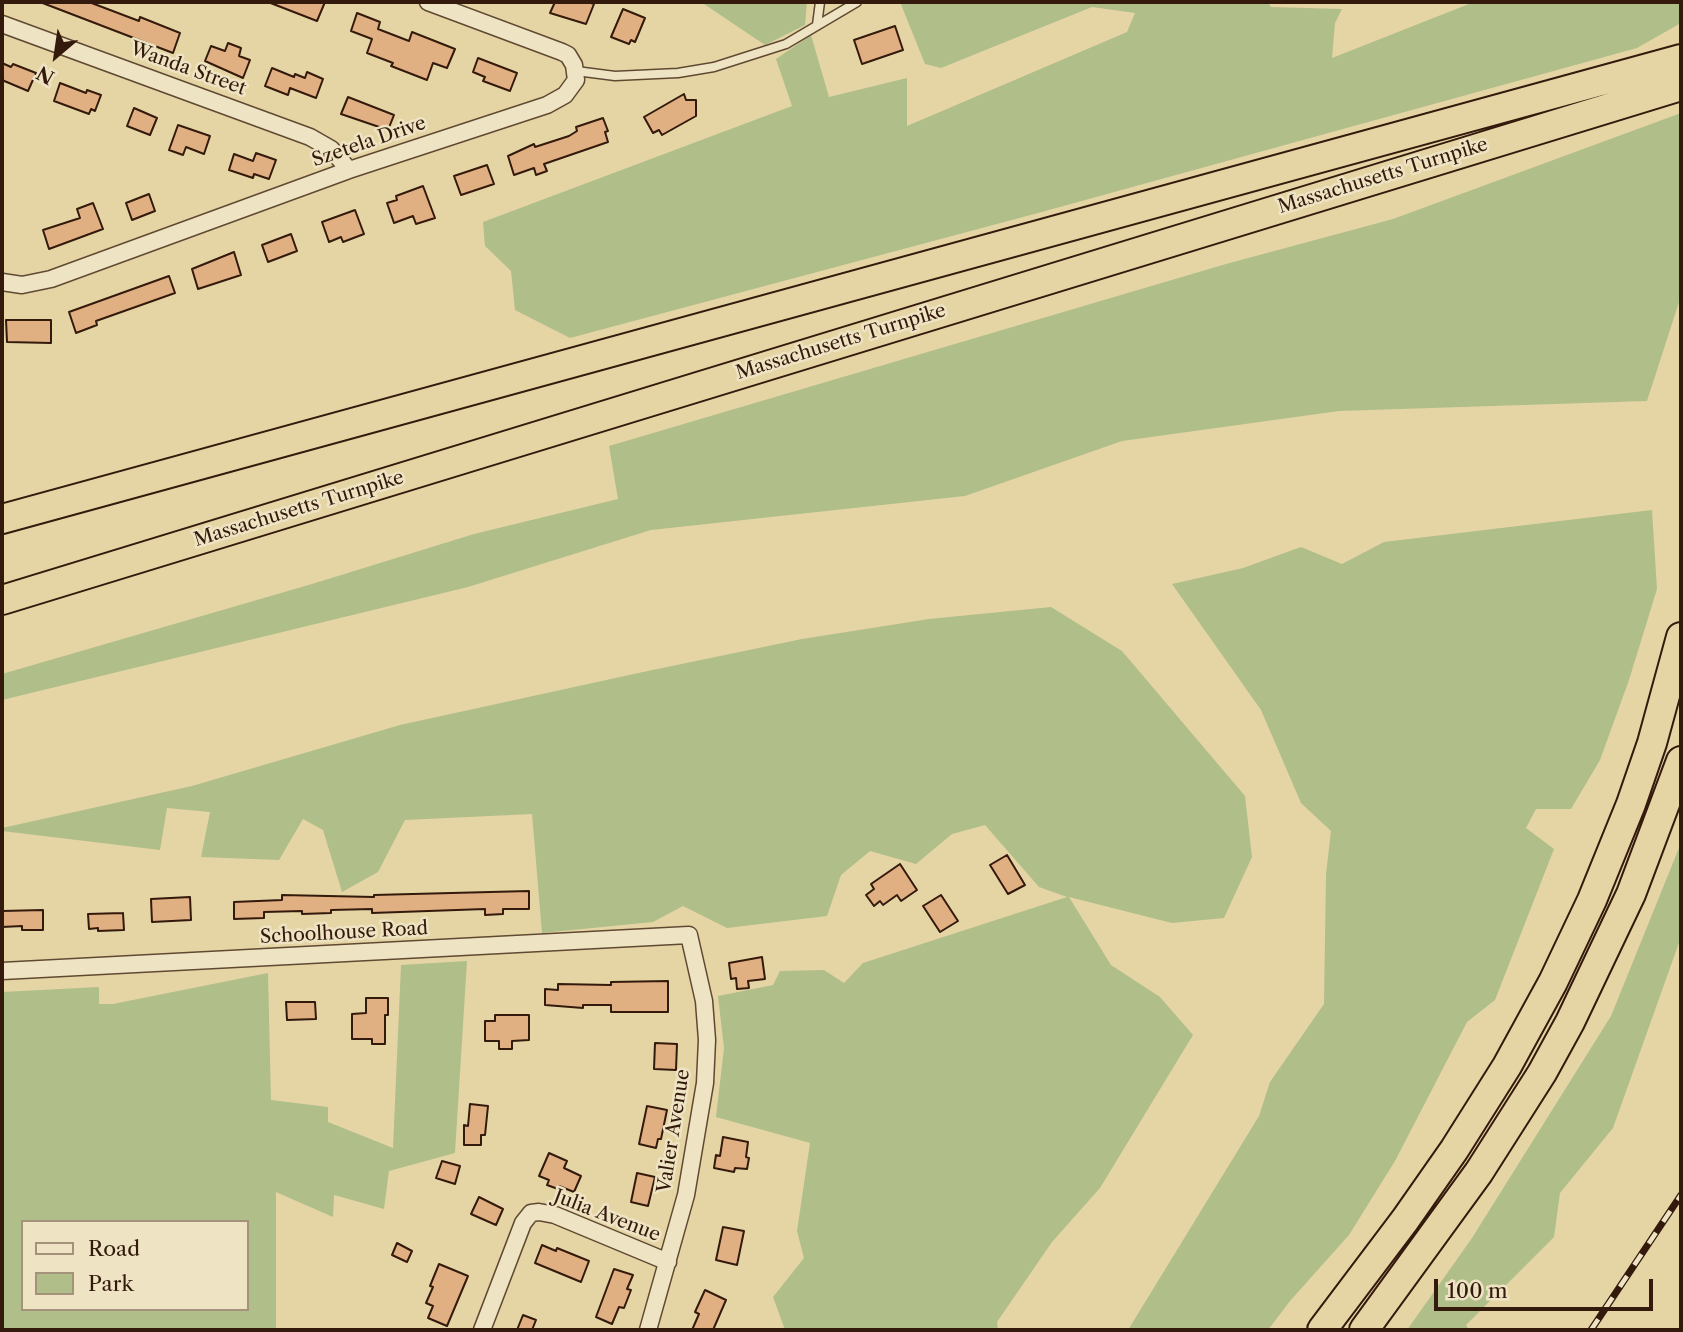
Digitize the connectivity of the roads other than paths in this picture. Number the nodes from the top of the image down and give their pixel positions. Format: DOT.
graph roads {
  1 [pos="428,2"];
  2 [pos="820,2"];
  3 [pos="857,2"];
  4 [pos="2,24"];
  5 [pos="817,25"];
  6 [pos="1681,59"];
  7 [pos="576,71"];
  8 [pos="1681,86"];
  9 [pos="349,170"];
  10 [pos="2,282"];
  11 [pos="2,519"];
  12 [pos="2,600"];
  13 [pos="1681,638"];
  14 [pos="1681,761"];
  15 [pos="689,935"];
  16 [pos="2,971"];
  17 [pos="668,1262"];
  18 [pos="482,1330"];
  19 [pos="648,1330"];
  20 [pos="1322,1330"];
  21 [pos="1364,1330"];
  1 -- 7 [label="street"];
  2 -- 5 [label="lane"];
  3 -- 5 [label="lane"];
  4 -- 9 [label="street, Wanda Street"];
  5 -- 7 [label="lane"];
  6 -- 11 [label="highway, Massachusetts Turnpike"];
  7 -- 9 [label="street, Szetela Drive"];
  8 -- 12 [label="highway, Massachusetts Turnpike"];
  9 -- 10 [label="street, Szetela Drive"];
  13 -- 20 [label="highway"];
  14 -- 21 [label="highway"];
  15 -- 16 [label="street, Schoolhouse Road"];
  15 -- 17 [label="street, Valier Avenue"];
  17 -- 18 [label="street, Julia Avenue"];
  17 -- 19 [label="street, Valier Avenue"];
}
